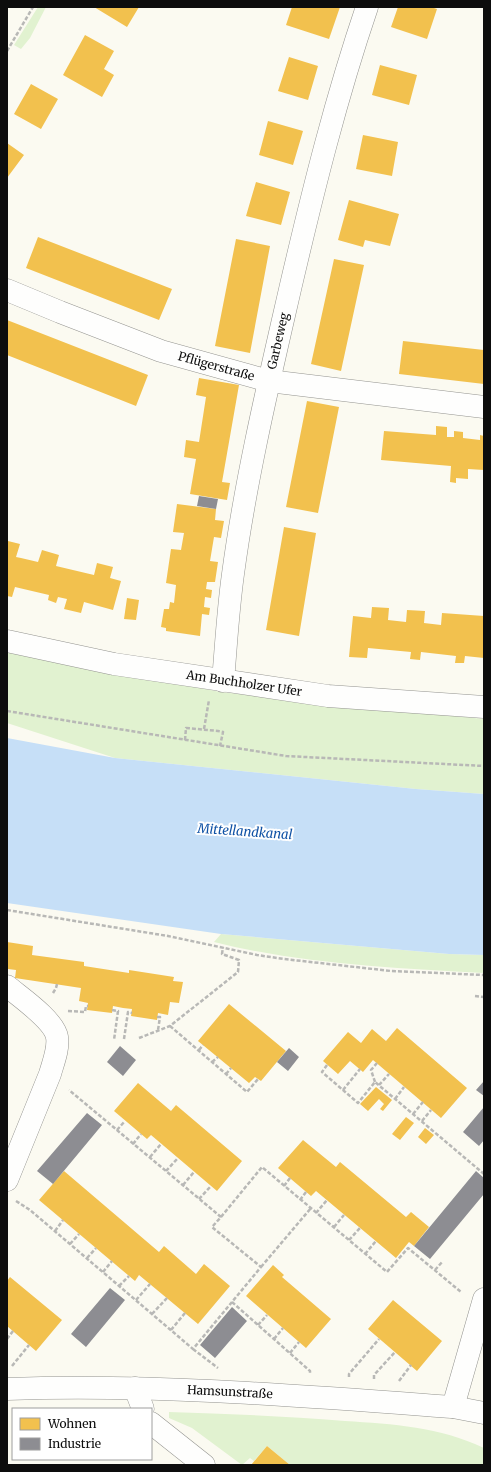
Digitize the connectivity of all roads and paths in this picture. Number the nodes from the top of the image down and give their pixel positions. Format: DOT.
graph roads {
  1 [pos="34,7"];
  2 [pos="367,7"];
  3 [pos="7,51"];
  4 [pos="7,290"];
  5 [pos="268,381"];
  6 [pos="484,407"];
  7 [pos="7,642"];
  8 [pos="216,687"];
  9 [pos="484,707"];
  10 [pos="7,711"];
  11 [pos="204,729"];
  12 [pos="185,740"];
  13 [pos="220,746"];
  14 [pos="484,766"];
  15 [pos="7,910"];
  16 [pos="223,947"];
  17 [pos="484,974"];
  18 [pos="57,984"];
  19 [pos="7,986"];
  20 [pos="56,988"];
  21 [pos="475,996"];
  22 [pos="484,996"];
  23 [pos="112,1010"];
  24 [pos="132,1013"];
  25 [pos="158,1017"];
  26 [pos="170,1026"];
  27 [pos="158,1030"];
  28 [pos="138,1038"];
  29 [pos="124,1039"];
  30 [pos="114,1040"];
  31 [pos="203,1045"];
  32 [pos="199,1050"];
  33 [pos="218,1057"];
  34 [pos="212,1062"];
  35 [pos="377,1063"];
  36 [pos="328,1065"];
  37 [pos="231,1068"];
  38 [pos="360,1069"];
  39 [pos="50,1074"];
  40 [pos="226,1074"];
  41 [pos="389,1074"];
  42 [pos="258,1079"];
  43 [pos="375,1082"];
  44 [pos="379,1085"];
  45 [pos="404,1087"];
  46 [pos="342,1090"];
  47 [pos="395,1099"];
  48 [pos="423,1102"];
  49 [pos="431,1110"];
  50 [pos="413,1114"];
  51 [pos="125,1121"];
  52 [pos="422,1121"];
  53 [pos="117,1130"];
  54 [pos="141,1134"];
  55 [pos="133,1144"];
  56 [pos="161,1144"];
  57 [pos="150,1157"];
  58 [pos="178,1158"];
  59 [pos="166,1171"];
  60 [pos="194,1172"];
  61 [pos="484,1174"];
  62 [pos="290,1178"];
  63 [pos="183,1185"];
  64 [pos="210,1186"];
  65 [pos="284,1186"];
  66 [pos="9,1189"];
  67 [pos="306,1192"];
  68 [pos="199,1199"];
  69 [pos="300,1200"];
  70 [pos="327,1200"];
  71 [pos="311,1208"];
  72 [pos="316,1213"];
  73 [pos="344,1215"];
  74 [pos="221,1217"];
  75 [pos="63,1220"];
  76 [pos="334,1227"];
  77 [pos="360,1228"];
  78 [pos="55,1231"];
  79 [pos="79,1234"];
  80 [pos="349,1240"];
  81 [pos="376,1241"];
  82 [pos="70,1244"];
  83 [pos="96,1248"];
  84 [pos="365,1254"];
  85 [pos="87,1258"];
  86 [pos="443,1261"];
  87 [pos="112,1262"];
  88 [pos="261,1268"];
  89 [pos="435,1270"];
  90 [pos="103,1272"];
  91 [pos="129,1276"];
  92 [pos="150,1284"];
  93 [pos="119,1286"];
  94 [pos="166,1298"];
  95 [pos="136,1300"];
  96 [pos="483,1301"];
  97 [pos="232,1302"];
  98 [pos="185,1313"];
  99 [pos="152,1314"];
  100 [pos="267,1315"];
  101 [pos="258,1325"];
  102 [pos="283,1328"];
  103 [pos="171,1330"];
  104 [pos="13,1331"];
  105 [pos="7,1339"];
  106 [pos="274,1339"];
  107 [pos="379,1339"];
  108 [pos="299,1342"];
  109 [pos="29,1345"];
  110 [pos="193,1349"];
  111 [pos="395,1352"];
  112 [pos="290,1353"];
  113 [pos="411,1366"];
  114 [pos="220,1370"];
  115 [pos="310,1375"];
  116 [pos="348,1377"];
  117 [pos="10,1379"];
  118 [pos="374,1380"];
  119 [pos="399,1382"];
  120 [pos="135,1388"];
  121 [pos="453,1407"];
  122 [pos="143,1408"];
  123 [pos="484,1413"];
  124 [pos="152,1424"];
  125 [pos="204,1465"];
  1 -- 3 [label="path"];
  2 -- 5 [label="street, Garbeweg"];
  4 -- 5 [label="street, Pflügerstraße"];
  5 -- 6 [label="street, Pflügerstraße"];
  5 -- 8 [label="street, Garbeweg"];
  7 -- 8 [label="street, Am Buchholzer Ufer"];
  8 -- 9 [label="street, Am Buchholzer Ufer"];
  8 -- 11 [label="path"];
  10 -- 12 [label="path"];
  11 -- 12 [label="path"];
  11 -- 13 [label="path"];
  12 -- 13 [label="path"];
  13 -- 14 [label="path"];
  15 -- 16 [label="path"];
  16 -- 17 [label="path"];
  16 -- 26 [label="path"];
  18 -- 20 [label="path"];
  19 -- 39 [label="street"];
  21 -- 22 [label="path"];
  23 -- 30 [label="path"];
  24 -- 29 [label="path"];
  25 -- 27 [label="path"];
  26 -- 27 [label="path"];
  26 -- 32 [label="path"];
  27 -- 28 [label="path"];
  31 -- 32 [label="path"];
  32 -- 34 [label="path"];
  33 -- 34 [label="path"];
  34 -- 40 [label="path"];
  35 -- 43 [label="path"];
  36 -- 46 [label="path"];
  37 -- 40 [label="path"];
  38 -- 46 [label="path"];
  39 -- 53 [label="path"];
  39 -- 66 [label="street"];
  40 -- 42 [label="path"];
  41 -- 44 [label="path"];
  43 -- 44 [label="path"];
  43 -- 46 [label="path"];
  44 -- 47 [label="path"];
  45 -- 47 [label="path"];
  47 -- 50 [label="path"];
  48 -- 50 [label="path"];
  49 -- 52 [label="path"];
  50 -- 52 [label="path"];
  51 -- 53 [label="path"];
  52 -- 61 [label="path"];
  53 -- 55 [label="path"];
  54 -- 55 [label="path"];
  55 -- 57 [label="path"];
  56 -- 57 [label="path"];
  57 -- 59 [label="path"];
  58 -- 59 [label="path"];
  59 -- 63 [label="path"];
  60 -- 63 [label="path"];
  62 -- 65 [label="path"];
  63 -- 68 [label="path"];
  64 -- 68 [label="path"];
  65 -- 69 [label="path"];
  65 -- 74 [label="path"];
  66 -- 78 [label="path"];
  67 -- 69 [label="path"];
  68 -- 74 [label="path"];
  69 -- 71 [label="path"];
  70 -- 72 [label="path"];
  71 -- 72 [label="path"];
  71 -- 88 [label="path"];
  72 -- 76 [label="path"];
  73 -- 76 [label="path"];
  74 -- 88 [label="path"];
  75 -- 78 [label="path"];
  76 -- 80 [label="path"];
  77 -- 80 [label="path"];
  78 -- 82 [label="path"];
  79 -- 82 [label="path"];
  80 -- 84 [label="path"];
  81 -- 84 [label="path"];
  82 -- 85 [label="path"];
  83 -- 85 [label="path"];
  84 -- 89 [label="path"];
  85 -- 90 [label="path"];
  86 -- 89 [label="path"];
  87 -- 90 [label="path"];
  88 -- 97 [label="path"];
  89 -- 96 [label="path"];
  90 -- 93 [label="path"];
  91 -- 93 [label="path"];
  92 -- 95 [label="path"];
  93 -- 95 [label="path"];
  94 -- 99 [label="path"];
  95 -- 99 [label="path"];
  96 -- 121 [label="street"];
  97 -- 101 [label="path"];
  97 -- 110 [label="path"];
  98 -- 103 [label="path"];
  99 -- 103 [label="path"];
  100 -- 101 [label="path"];
  101 -- 106 [label="path"];
  102 -- 106 [label="path"];
  103 -- 110 [label="path"];
  104 -- 105 [label="path"];
  106 -- 112 [label="path"];
  107 -- 116 [label="path"];
  108 -- 112 [label="path"];
  109 -- 117 [label="path"];
  110 -- 114 [label="path"];
  111 -- 118 [label="path"];
  112 -- 115 [label="path"];
  113 -- 119 [label="path"];
  117 -- 120 [label="street, Hamsunstraße"];
  120 -- 121 [label="street, Hamsunstraße"];
  120 -- 122 [label="street"];
  121 -- 123 [label="street, Hamsunstraße"];
  124 -- 125 [label="street"];
}
